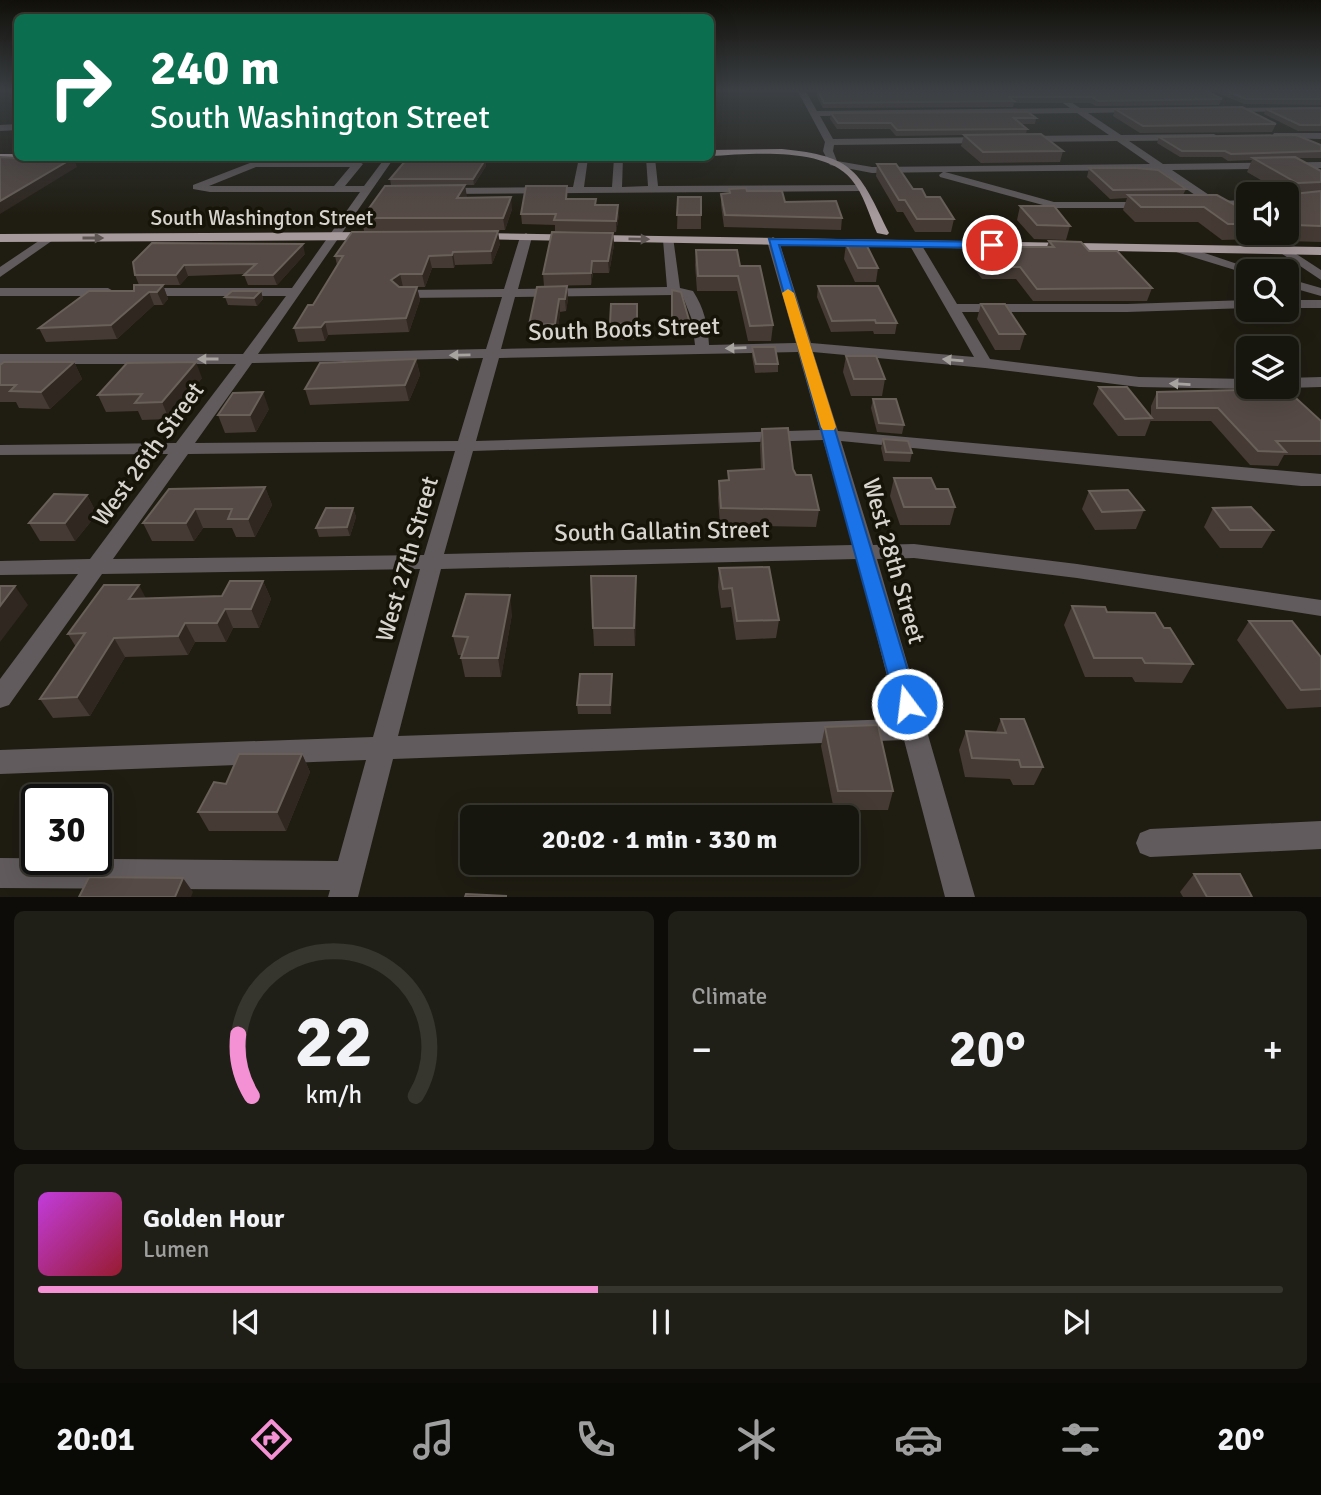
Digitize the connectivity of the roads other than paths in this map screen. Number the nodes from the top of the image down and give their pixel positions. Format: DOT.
graph roads {
  1 [pos="823,132"];
  2 [pos="1110,132"];
  3 [pos="1285,132"];
  4 [pos="1231,136"];
  5 [pos="1269,136"];
  6 [pos="1294,136"];
  7 [pos="1321,136"];
  8 [pos="1118,137"];
  9 [pos="998,139"];
  10 [pos="1012,139"];
  11 [pos="830,142"];
  12 [pos="1312,145"];
  13 [pos="714,153"];
  14 [pos="269,161"];
  15 [pos="387,161"];
  16 [pos="583,161"];
  17 [pos="618,161"];
  18 [pos="651,161"];
  19 [pos="833,163"];
  20 [pos="1321,165"];
  21 [pos="1162,167"];
  22 [pos="928,170"];
  23 [pos="861,188"];
  24 [pos="337,189"];
  25 [pos="653,189"];
  26 [pos="578,190"];
  27 [pos="617,190"];
  28 [pos="369,191"];
  29 [pos="429,192"];
  30 [pos="1236,203"];
  31 [pos="1216,204"];
  32 [pos="1157,205"];
  33 [pos="1199,205"];
  34 [pos="1236,218"];
  35 [pos="883,233"];
  36 [pos="332,236"];
  37 [pos="0,237"];
  38 [pos="388,237"];
  39 [pos="471,237"];
  40 [pos="526,237"];
  41 [pos="50,238"];
  42 [pos="670,240"];
  43 [pos="773,242"];
  44 [pos="857,243"];
  45 [pos="915,244"];
  46 [pos="1274,245"];
  47 [pos="1177,248"];
  48 [pos="1283,251"];
  49 [pos="1321,251"];
  50 [pos="1236,266"];
  51 [pos="0,273"];
  52 [pos="1321,276"];
  53 [pos="1299,286"];
  54 [pos="674,291"];
  55 [pos="0,292"];
  56 [pos="296,292"];
  57 [pos="1321,292"];
  58 [pos="511,293"];
  59 [pos="403,294"];
  60 [pos="1236,304"];
  61 [pos="1299,304"];
  62 [pos="1321,304"];
  63 [pos="952,307"];
  64 [pos="805,346"];
  65 [pos="702,349"];
  66 [pos="494,355"];
  67 [pos="0,359"];
  68 [pos="248,359"];
  69 [pos="985,363"];
  70 [pos="1321,382"];
  71 [pos="1299,383"];
  72 [pos="1236,384"];
  73 [pos="830,435"];
  74 [pos="467,446"];
  75 [pos="0,450"];
  76 [pos="180,450"];
  77 [pos="1321,480"];
  78 [pos="865,552"];
  79 [pos="432,562"];
  80 [pos="97,566"];
  81 [pos="0,568"];
  82 [pos="1321,608"];
  83 [pos="0,698"];
  84 [pos="914,729"];
  85 [pos="383,747"];
  86 [pos="0,762"];
  87 [pos="1321,835"];
  88 [pos="1150,843"];
  89 [pos="0,873"];
  90 [pos="346,886"];
  91 [pos="960,897"];
  1 -- 11 [label="street"];
  2 -- 8 [label="street"];
  3 -- 6 [label="street"];
  4 -- 8 [label="street"];
  5 -- 6 [label="street"];
  6 -- 7 [label="street"];
  6 -- 12 [label="street"];
  8 -- 10 [label="street"];
  8 -- 21 [label="street"];
  9 -- 11 [label="street"];
  11 -- 19 [label="street"];
  13 -- 19 [label="main road"];
  14 -- 24 [label="street"];
  14 -- 24 [label="street"];
  15 -- 28 [label="street, West 26th Street"];
  16 -- 26 [label="street"];
  17 -- 27 [label="street"];
  18 -- 25 [label="street"];
  19 -- 22 [label="street"];
  19 -- 23 [label="main road"];
  20 -- 21 [label="street"];
  21 -- 22 [label="street"];
  21 -- 31 [label="street"];
  22 -- 32 [label="street"];
  23 -- 25 [label="street"];
  23 -- 35 [label="main road"];
  24 -- 28 [label="street"];
  25 -- 27 [label="street"];
  26 -- 27 [label="street"];
  26 -- 29 [label="street"];
  28 -- 36 [label="street, West 26th Street"];
  30 -- 31 [label="street"];
  31 -- 33 [label="street"];
  31 -- 34 [label="street"];
  35 -- 44 [label="main road"];
  35 -- 45 [label="main road"];
  36 -- 38 [label="main road, South Washington Street"];
  41 -- 36 [label="main road, South Washington Street, one-way"];
  36 -- 56 [label="street, West 26th Street"];
  37 -- 41 [label="main road, South Washington Street"];
  39 -- 40 [label="main road"];
  40 -- 42 [label="main road, one-way"];
  40 -- 58 [label="street, West 27th Street"];
  41 -- 51 [label="street"];
  42 -- 43 [label="main road"];
  42 -- 54 [label="street"];
  43 -- 44 [label="main road"];
  43 -- 64 [label="street, West 28th Street"];
  44 -- 45 [label="main road"];
  45 -- 47 [label="main road"];
  45 -- 63 [label="street"];
  46 -- 48 [label="street"];
  47 -- 48 [label="main road"];
  47 -- 50 [label="street"];
  48 -- 49 [label="main road"];
  48 -- 52 [label="street"];
  53 -- 57 [label="street"];
  54 -- 58 [label="street"];
  54 -- 65 [label="street"];
  55 -- 56 [label="street"];
  56 -- 68 [label="street, West 26th Street"];
  58 -- 59 [label="street"];
  58 -- 66 [label="street, West 27th Street"];
  60 -- 63 [label="street"];
  61 -- 62 [label="street"];
  63 -- 69 [label="street"];
  64 -- 65 [label="street, South Boots Street, one-way"];
  69 -- 64 [label="street, South Boots Street, one-way"];
  64 -- 73 [label="street, West 28th Street"];
  65 -- 66 [label="street, South Boots Street"];
  66 -- 68 [label="street, South Boots Street, one-way"];
  66 -- 74 [label="street, West 27th Street"];
  68 -- 67 [label="street, South Boots Street, one-way"];
  68 -- 76 [label="street, West 26th Street"];
  72 -- 69 [label="street, South Boots Street, one-way"];
  70 -- 71 [label="street"];
  73 -- 74 [label="street"];
  73 -- 77 [label="street"];
  73 -- 78 [label="street, West 28th Street"];
  74 -- 76 [label="street"];
  74 -- 79 [label="street, West 27th Street"];
  75 -- 76 [label="street"];
  76 -- 80 [label="street, West 26th Street"];
  78 -- 79 [label="street, South Gallatin Street"];
  78 -- 82 [label="street, South Gallatin Street"];
  78 -- 84 [label="street, West 28th Street"];
  79 -- 80 [label="street, South Gallatin Street"];
  79 -- 85 [label="street, West 27th Street"];
  80 -- 81 [label="street, South Gallatin Street"];
  80 -- 83 [label="street, West 26th Street"];
  84 -- 85 [label="street"];
  84 -- 91 [label="street, West 28th Street"];
  85 -- 86 [label="street"];
  85 -- 90 [label="street, West 27th Street"];
  87 -- 88 [label="street"];
  89 -- 90 [label="street"];
}
